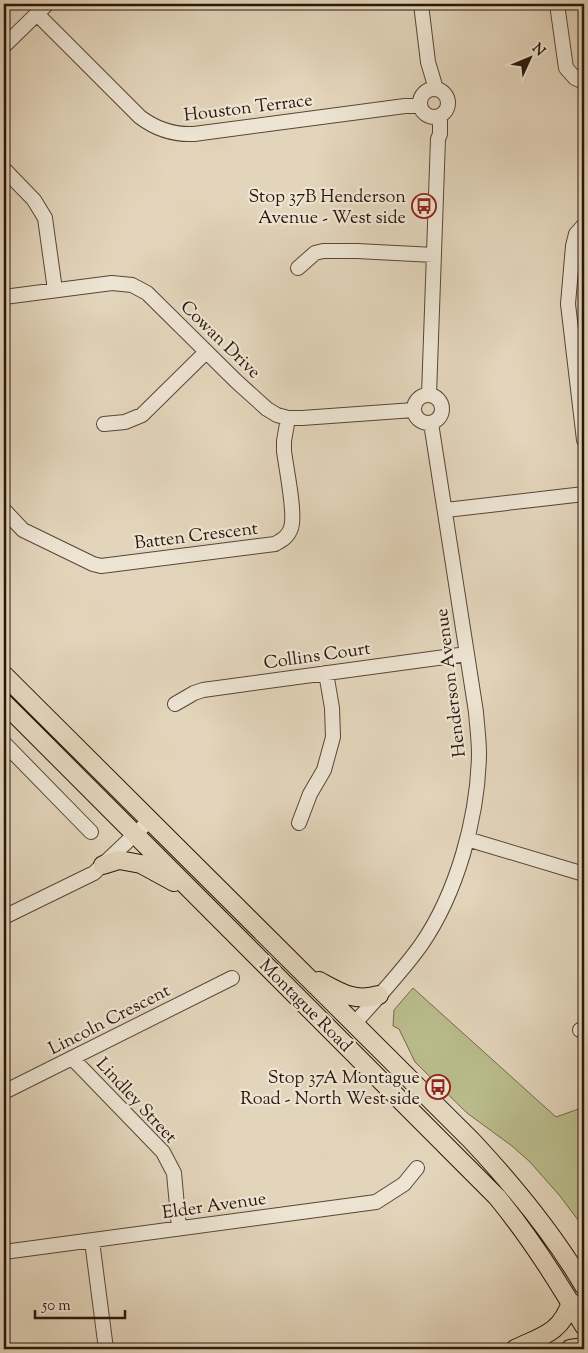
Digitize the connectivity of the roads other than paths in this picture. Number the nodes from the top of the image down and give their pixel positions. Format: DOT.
graph roads {
  1 [pos="420,4"];
  2 [pos="557,4"];
  3 [pos="42,9"];
  4 [pos="4,46"];
  5 [pos="584,82"];
  6 [pos="431,90"];
  7 [pos="420,106"];
  8 [pos="435,116"];
  9 [pos="4,169"];
  10 [pos="584,225"];
  11 [pos="434,255"];
  12 [pos="298,268"];
  13 [pos="55,290"];
  14 [pos="4,297"];
  15 [pos="206,352"];
  16 [pos="429,395"];
  17 [pos="414,410"];
  18 [pos="288,418"];
  19 [pos="431,423"];
  20 [pos="104,424"];
  21 [pos="584,440"];
  22 [pos="584,494"];
  23 [pos="4,510"];
  24 [pos="446,510"];
  25 [pos="467,654"];
  26 [pos="326,673"];
  27 [pos="4,674"];
  28 [pos="4,704"];
  29 [pos="175,704"];
  30 [pos="4,743"];
  31 [pos="150,820"];
  32 [pos="299,823"];
  33 [pos="91,832"];
  34 [pos="135,835"];
  35 [pos="467,839"];
  36 [pos="103,865"];
  37 [pos="584,874"];
  38 [pos="194,894"];
  39 [pos="4,917"];
  40 [pos="302,972"];
  41 [pos="232,978"];
  42 [pos="379,995"];
  43 [pos="354,1024"];
  44 [pos="340,1040"];
  45 [pos="72,1058"];
  46 [pos="4,1092"];
  47 [pos="417,1168"];
  48 [pos="179,1228"];
  49 [pos="553,1238"];
  50 [pos="92,1241"];
  51 [pos="4,1252"];
  52 [pos="584,1268"];
  53 [pos="584,1286"];
  54 [pos="570,1302"];
  55 [pos="584,1326"];
  56 [pos="584,1347"];
  57 [pos="106,1349"];
  58 [pos="515,1349"];
  59 [pos="570,1349"];
  1 -- 6 [label="street"];
  2 -- 5 [label="street"];
  3 -- 4 [label="street"];
  3 -- 7 [label="street, Houston Terrace"];
  6 -- 7 [label="street"];
  6 -- 8 [label="street"];
  7 -- 8 [label="street"];
  8 -- 11 [label="street"];
  9 -- 13 [label="street"];
  10 -- 21 [label="street"];
  11 -- 12 [label="street"];
  11 -- 16 [label="street"];
  13 -- 14 [label="street, Cowan Drive"];
  13 -- 15 [label="street, Cowan Drive"];
  15 -- 18 [label="street, Cowan Drive"];
  15 -- 20 [label="street"];
  16 -- 17 [label="street"];
  16 -- 19 [label="street"];
  17 -- 18 [label="street, Cowan Drive"];
  17 -- 19 [label="street"];
  18 -- 23 [label="street, Batten Crescent"];
  19 -- 24 [label="street, Henderson Avenue"];
  22 -- 24 [label="street"];
  24 -- 25 [label="street, Henderson Avenue"];
  25 -- 26 [label="street, Collins Court"];
  25 -- 35 [label="street, Henderson Avenue"];
  26 -- 29 [label="street, Collins Court"];
  26 -- 32 [label="street"];
  27 -- 31 [label="main road, Montague Road"];
  28 -- 34 [label="main road, Montague Road"];
  30 -- 33 [label="street"];
  31 -- 34 [label="street"];
  31 -- 40 [label="main road, Montague Road"];
  34 -- 36 [label="street"];
  34 -- 38 [label="main road, Montague Road"];
  35 -- 37 [label="street"];
  35 -- 42 [label="street, Henderson Avenue"];
  36 -- 38 [label="main road"];
  36 -- 39 [label="street"];
  38 -- 44 [label="main road, Montague Road"];
  40 -- 42 [label="main road"];
  40 -- 43 [label="main road, Montague Road"];
  41 -- 45 [label="street, Lincoln Crescent"];
  42 -- 43 [label="street, Henderson Avenue"];
  43 -- 44 [label="main road"];
  43 -- 49 [label="main road, Montague Road"];
  44 -- 54 [label="main road, Montague Road"];
  45 -- 46 [label="street, Lincoln Crescent"];
  45 -- 48 [label="street, Lindley Street"];
  47 -- 48 [label="street, Elder Avenue"];
  48 -- 50 [label="street, Elder Avenue"];
  49 -- 52 [label="main road"];
  49 -- 53 [label="main road, Montague Road"];
  50 -- 51 [label="street, Elder Avenue"];
  50 -- 57 [label="street"];
  54 -- 55 [label="main road, Montague Road"];
  54 -- 58 [label="main road"];
  56 -- 59 [label="main road"];
}
